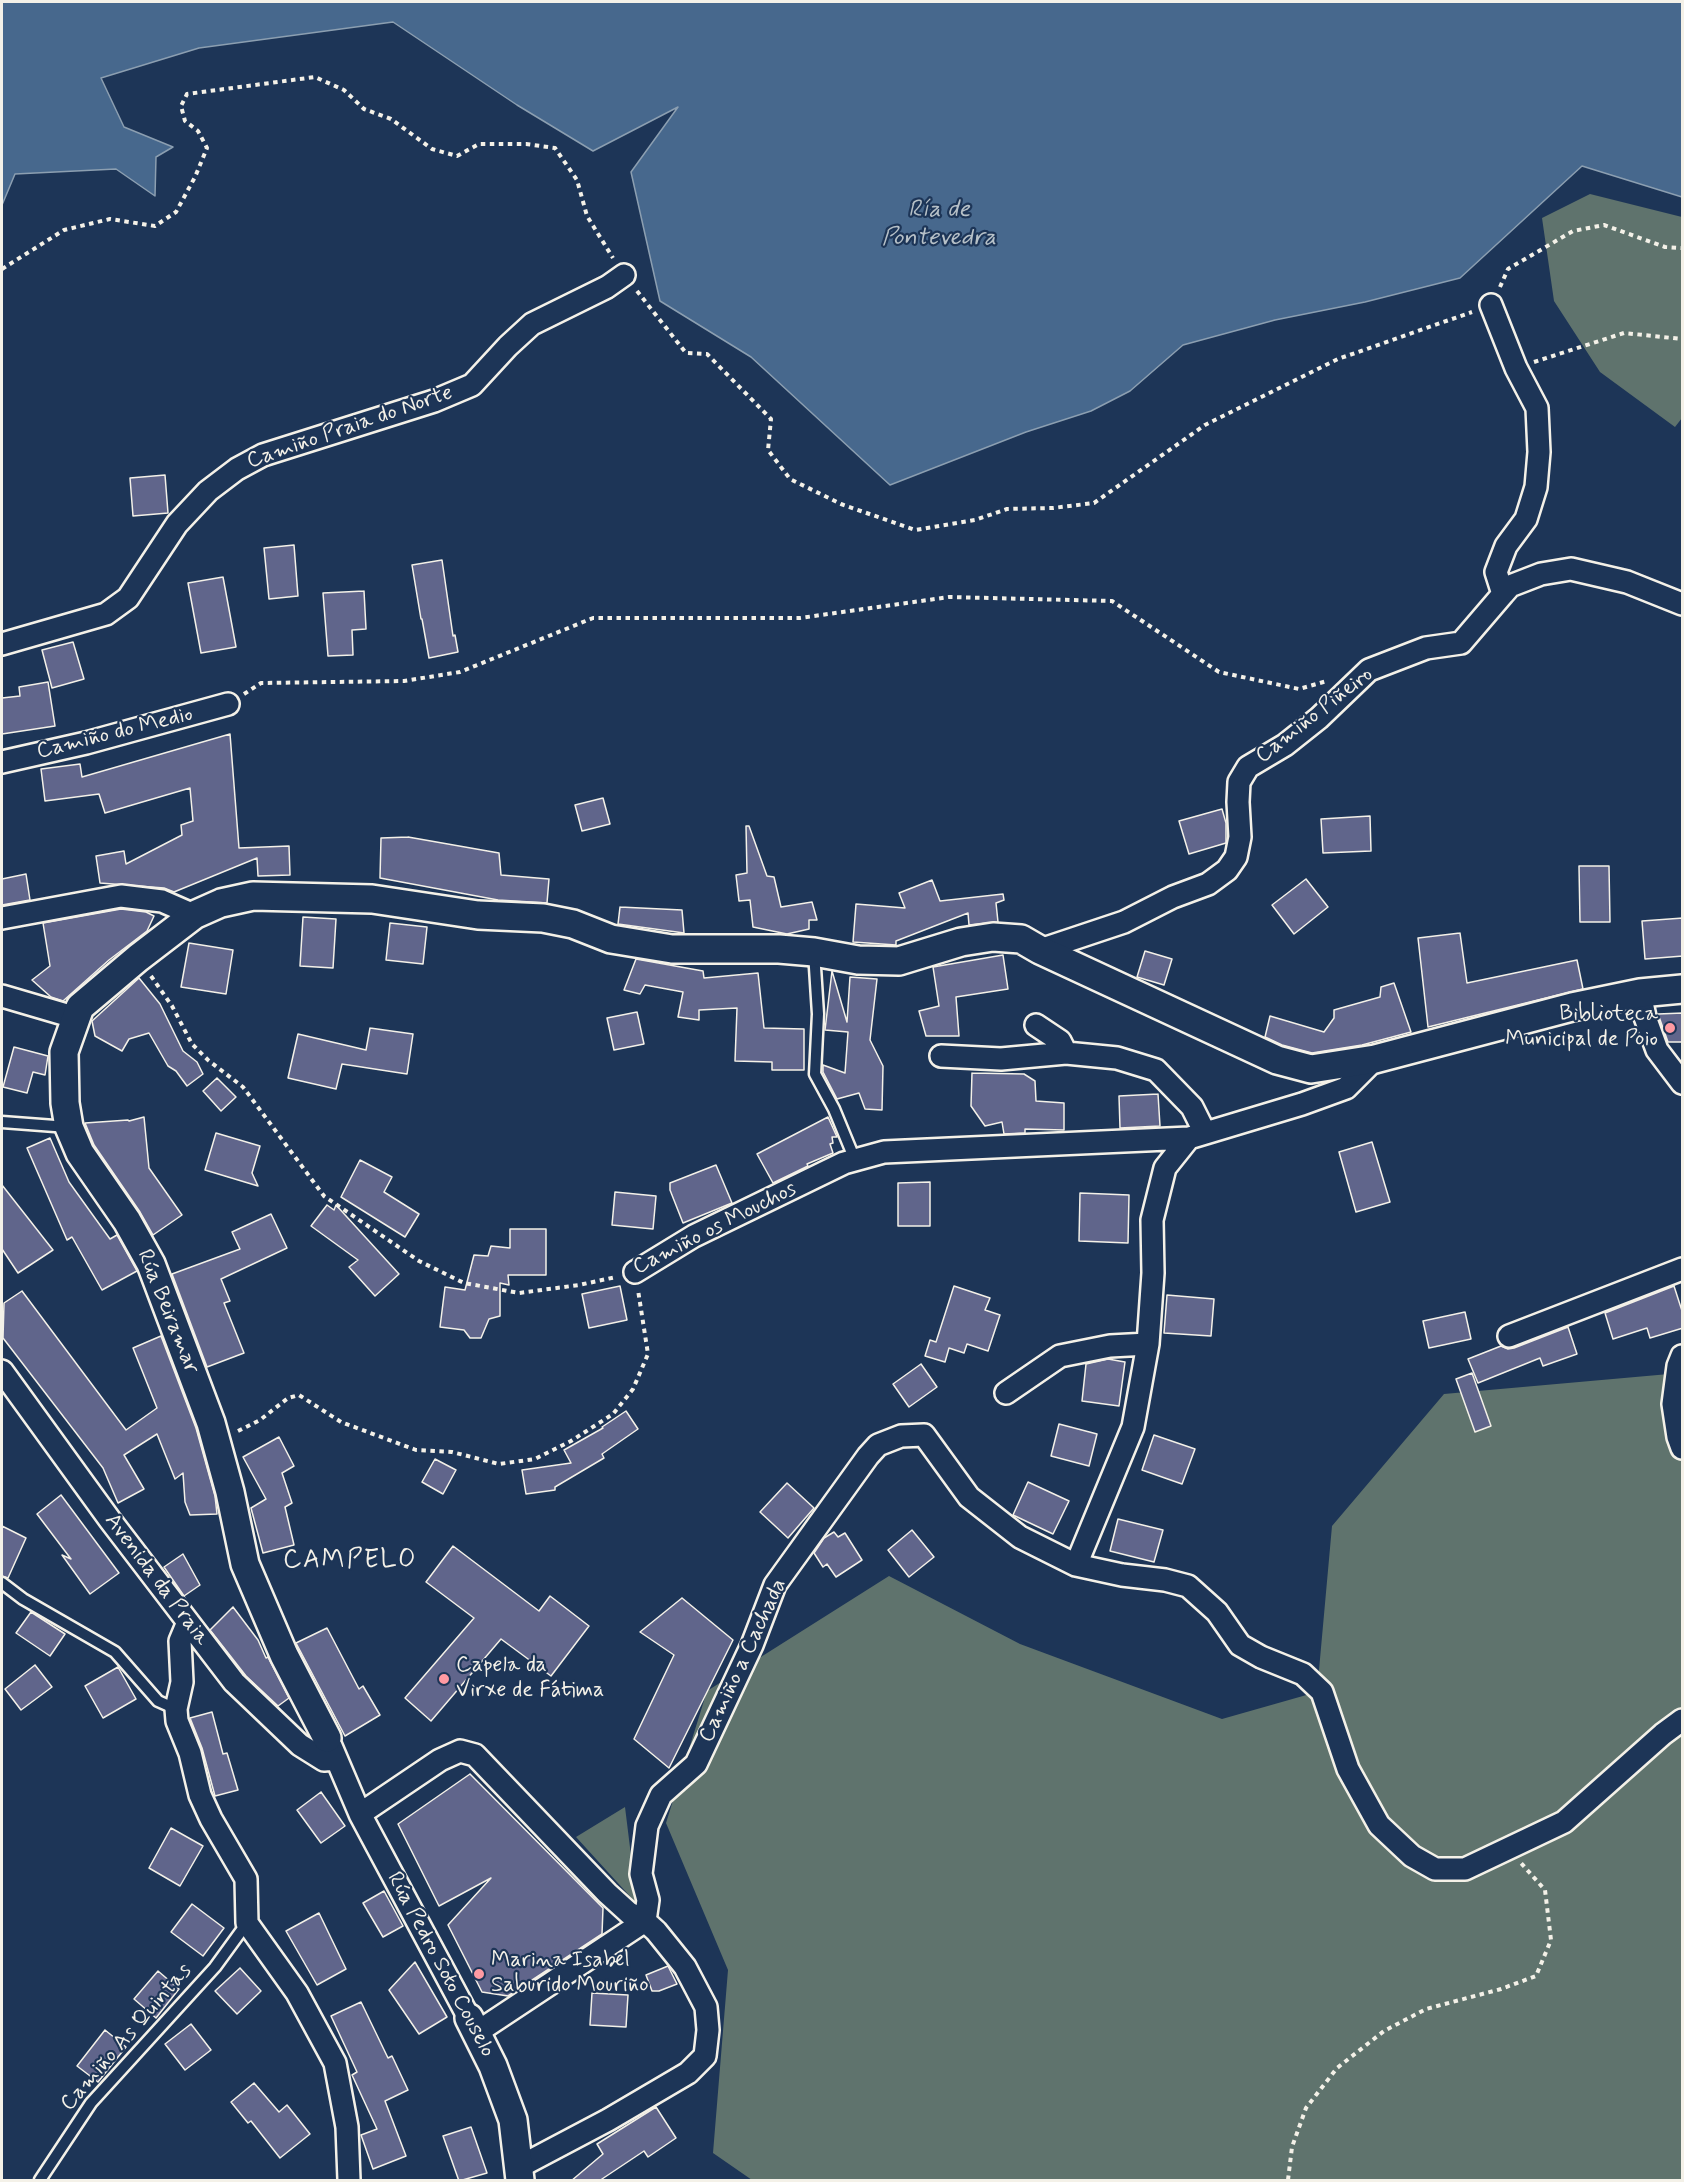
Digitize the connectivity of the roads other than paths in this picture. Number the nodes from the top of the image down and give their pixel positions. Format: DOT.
graph roads {
  1 [pos="624,275"];
  2 [pos="1491,305"];
  3 [pos="1503,594"];
  4 [pos="1683,604"];
  5 [pos="2,644"];
  6 [pos="228,704"];
  7 [pos="2,762"];
  8 [pos="194,915"];
  9 [pos="2,918"];
  10 [pos="1040,950"];
  11 [pos="814,952"];
  12 [pos="1683,989"];
  13 [pos="1640,993"];
  14 [pos="2,996"];
  15 [pos="77,1018"];
  16 [pos="1036,1025"];
  17 [pos="1066,1053"];
  18 [pos="941,1056"];
  19 [pos="1375,1059"];
  20 [pos="1683,1083"];
  21 [pos="2,1122"];
  22 [pos="69,1127"];
  23 [pos="1197,1136"];
  24 [pos="855,1160"];
  25 [pos="1683,1269"];
  26 [pos="635,1272"];
  27 [pos="1509,1336"];
  28 [pos="1148,1344"];
  29 [pos="1683,1356"];
  30 [pos="2,1371"];
  31 [pos="1006,1393"];
  32 [pos="1683,1448"];
  33 [pos="1076,1565"];
  34 [pos="2,1583"];
  35 [pos="188,1622"];
  36 [pos="176,1709"];
  37 [pos="1683,1720"];
  38 [pos="331,1748"];
  39 [pos="360,1814"];
  40 [pos="645,1921"];
  41 [pos="247,1923"];
  42 [pos="473,2026"];
  43 [pos="519,2174"];
  44 [pos="40,2181"];
  45 [pos="350,2181"];
  1 -- 5 [label="street, Camiño Praia do Norte"];
  2 -- 3 [label="street"];
  3 -- 4 [label="street, Camiño Piñeiro"];
  3 -- 10 [label="street, Camiño Piñeiro"];
  6 -- 7 [label="street, Camiño do Medio"];
  8 -- 9 [label="street"];
  8 -- 11 [label="street, Rúa Beiramar"];
  8 -- 15 [label="street, Rúa Beiramar"];
  10 -- 11 [label="street, Rúa Beiramar"];
  10 -- 19 [label="street, Rúa Beiramar"];
  11 -- 24 [label="lane"];
  12 -- 13 [label="street, Rúa Beiramar"];
  13 -- 19 [label="street, Rúa Beiramar"];
  13 -- 20 [label="street"];
  14 -- 15 [label="street"];
  15 -- 22 [label="street, Rúa Beiramar"];
  16 -- 17 [label="street"];
  17 -- 18 [label="street"];
  17 -- 23 [label="street"];
  19 -- 23 [label="street, Camiño os Mouchos"];
  21 -- 22 [label="lane"];
  22 -- 38 [label="street, Rúa Beiramar"];
  23 -- 24 [label="street, Camiño os Mouchos"];
  23 -- 28 [label="street"];
  24 -- 26 [label="street, Camiño os Mouchos"];
  25 -- 27 [label="street"];
  28 -- 31 [label="street"];
  28 -- 33 [label="street"];
  29 -- 32 [label="street"];
  30 -- 35 [label="street, Avenida da Praia"];
  33 -- 37 [label="street"];
  33 -- 40 [label="street, Camiño a Cachada"];
  34 -- 36 [label="lane"];
  35 -- 36 [label="street"];
  35 -- 38 [label="street, Avenida da Praia"];
  36 -- 41 [label="street"];
  38 -- 39 [label="street, Rúa Pedro Soto Couselo"];
  39 -- 40 [label="street"];
  39 -- 42 [label="street, Rúa Pedro Soto Couselo"];
  40 -- 42 [label="street"];
  40 -- 43 [label="street"];
  41 -- 44 [label="lane, Camiño As Quintas"];
  41 -- 45 [label="street"];
  42 -- 43 [label="street, Rúa Pedro Soto Couselo"];
}
